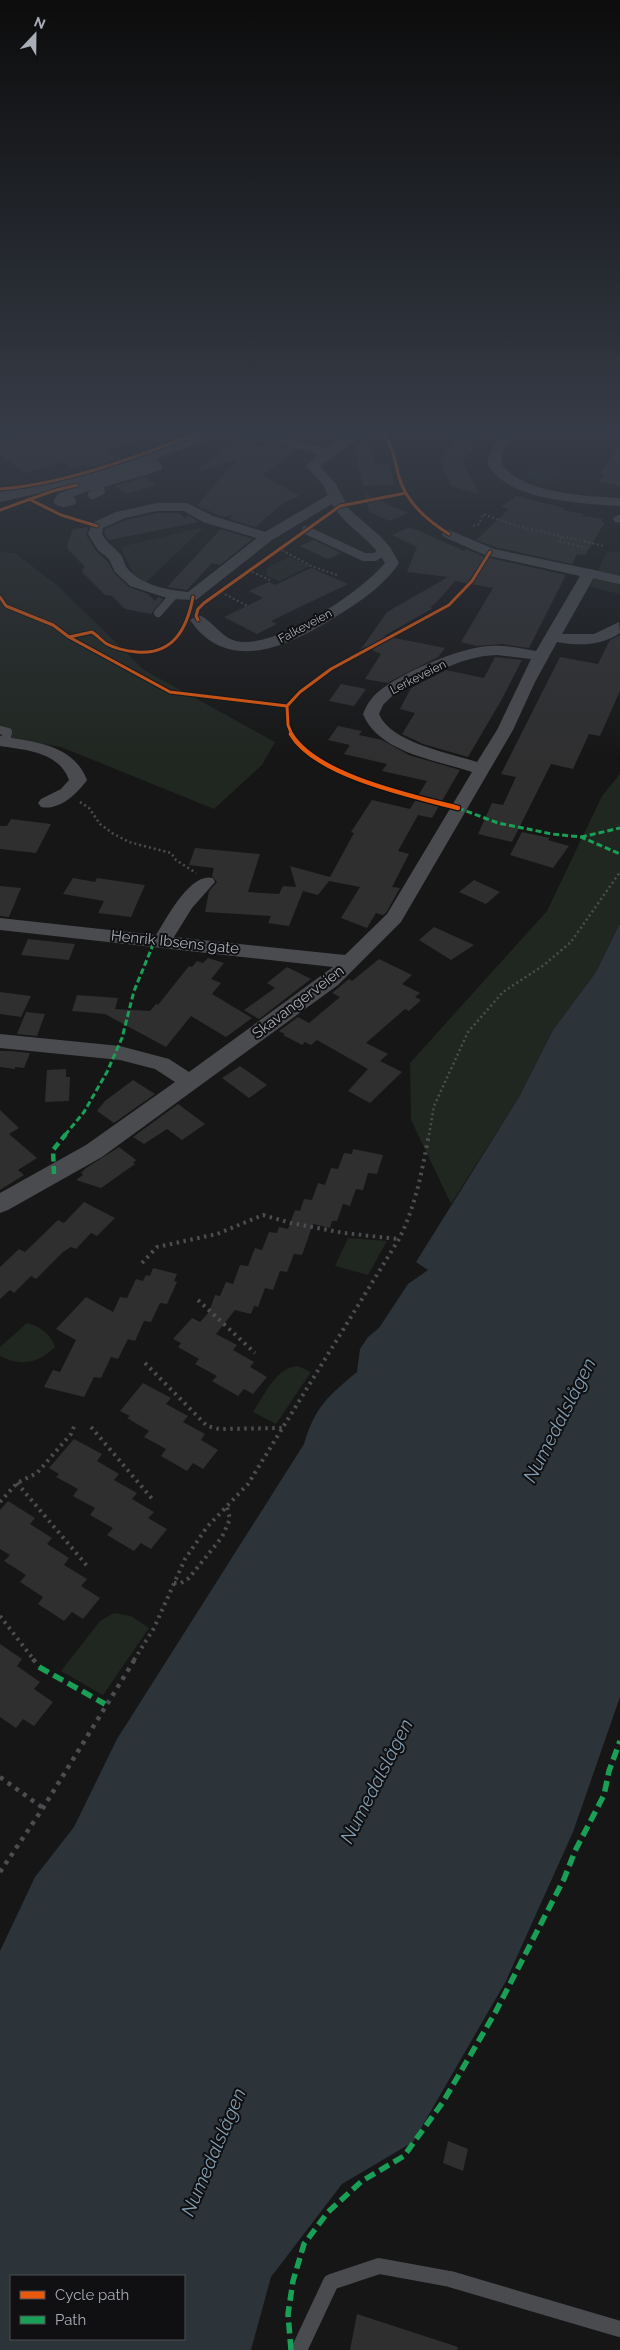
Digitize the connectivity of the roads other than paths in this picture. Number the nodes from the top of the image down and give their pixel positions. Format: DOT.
graph roads {
  1 [pos="98,540"];
  2 [pos="264,540"];
  3 [pos="327,540"];
  4 [pos="375,540"];
  5 [pos="462,540"];
  6 [pos="386,550"];
  7 [pos="589,574"];
  8 [pos="620,575"];
  9 [pos="612,578"];
  10 [pos="620,580"];
  11 [pos="173,596"];
  12 [pos="158,613"];
  13 [pos="198,620"];
  14 [pos="619,627"];
  15 [pos="552,637"];
  16 [pos="540,656"];
  17 [pos="2,738"];
  18 [pos="481,769"];
  19 [pos="47,803"];
  20 [pos="206,882"];
  21 [pos="0,924"];
  22 [pos="162,941"];
  23 [pos="350,962"];
  24 [pos="0,1041"];
  25 [pos="190,1082"];
  26 [pos="0,1204"];
  27 [pos="620,2330"];
  28 [pos="299,2350"];
  1 -- 11 [label="street"];
  2 -- 11 [label="street"];
  3 -- 6 [label="lane"];
  4 -- 6 [label="street"];
  5 -- 7 [label="street"];
  6 -- 13 [label="street, Falkeveien"];
  7 -- 9 [label="lane"];
  7 -- 15 [label="street, Skavangerveien"];
  8 -- 9 [label="lane"];
  9 -- 10 [label="lane"];
  11 -- 12 [label="lane"];
  14 -- 15 [label="street"];
  15 -- 16 [label="street, Skavangerveien"];
  16 -- 18 [label="street, Skavangerveien"];
  16 -- 18 [label="street, Lerkeveien"];
  17 -- 19 [label="street"];
  18 -- 23 [label="street, Skavangerveien"];
  20 -- 22 [label="street"];
  21 -- 22 [label="street, Henrik Ibsens gate"];
  22 -- 23 [label="street, Henrik Ibsens gate"];
  23 -- 25 [label="street, Skavangerveien"];
  24 -- 25 [label="street"];
  25 -- 26 [label="street, Skavangerveien"];
  27 -- 28 [label="lane"];
}
